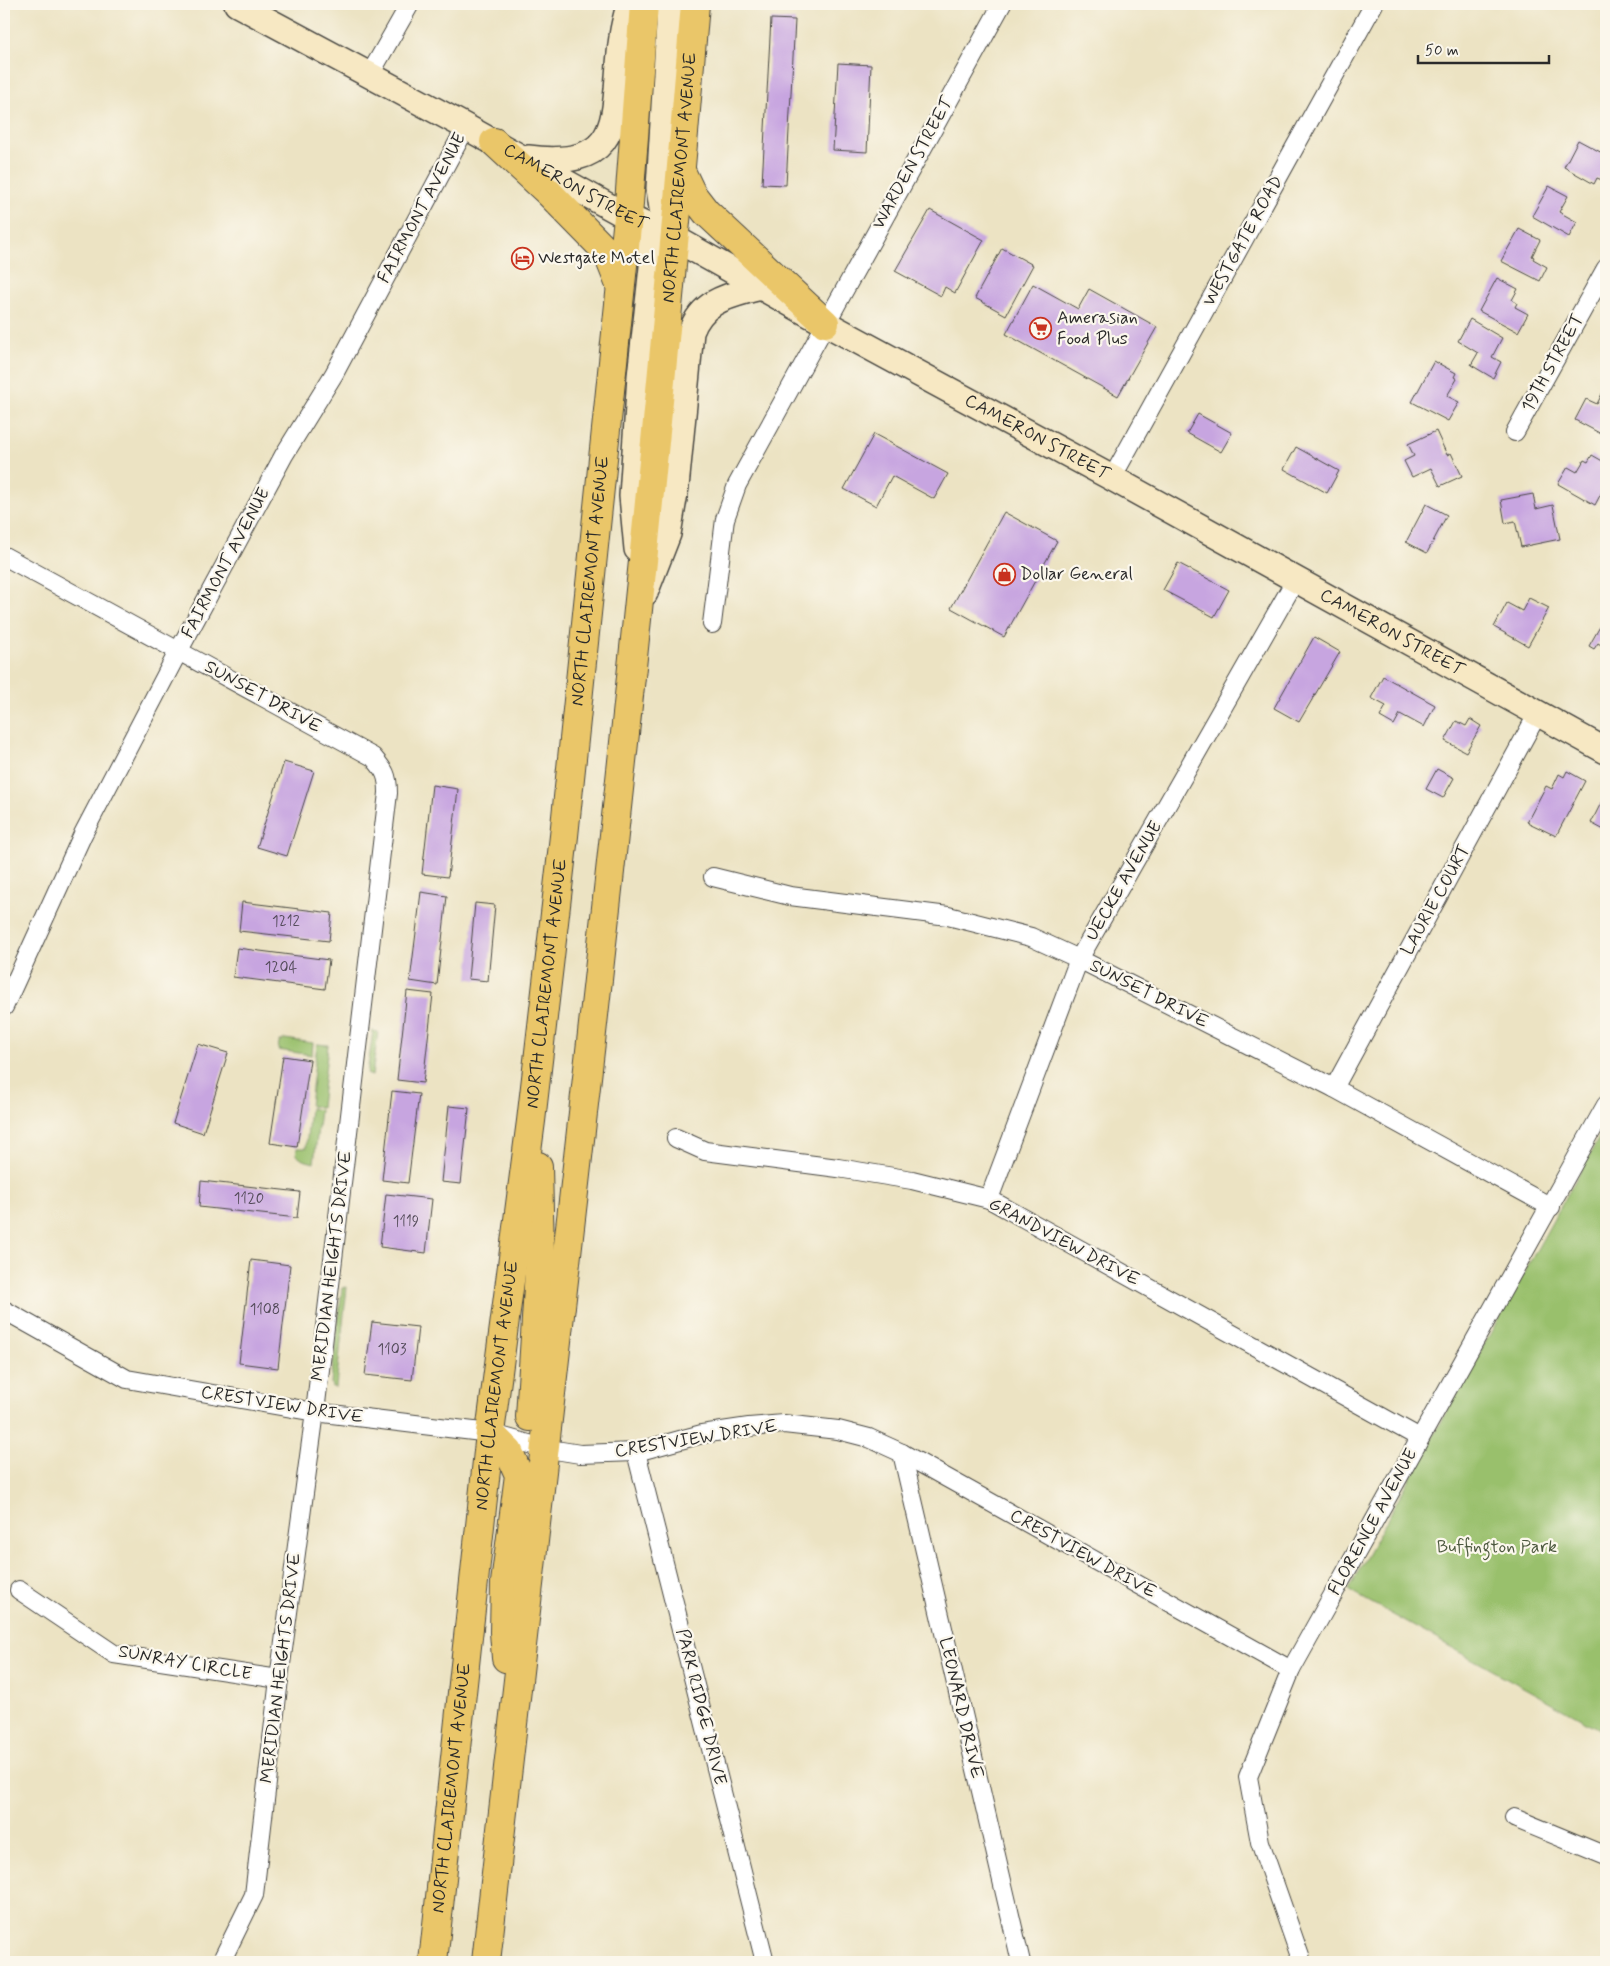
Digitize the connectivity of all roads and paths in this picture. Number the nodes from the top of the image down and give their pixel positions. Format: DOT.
graph roads {
  1 [pos="237,4"];
  2 [pos="410,4"];
  3 [pos="629,4"];
  4 [pos="644,4"];
  5 [pos="669,4"];
  6 [pos="695,4"];
  7 [pos="1002,4"];
  8 [pos="1374,4"];
  9 [pos="369,76"];
  10 [pos="466,127"];
  11 [pos="494,142"];
  12 [pos="521,158"];
  13 [pos="681,171"];
  14 [pos="628,217"];
  15 [pos="676,239"];
  16 [pos="1606,268"];
  17 [pos="620,286"];
  18 [pos="760,287"];
  19 [pos="825,323"];
  20 [pos="1515,432"];
  21 [pos="1112,478"];
  22 [pos="4,556"];
  23 [pos="1296,579"];
  24 [pos="640,581"];
  25 [pos="636,614"];
  26 [pos="712,624"];
  27 [pos="178,652"];
  28 [pos="1538,713"];
  29 [pos="1606,751"];
  30 [pos="386,772"];
  31 [pos="713,877"];
  32 [pos="1080,959"];
  33 [pos="4,1008"];
  34 [pos="1334,1088"];
  35 [pos="534,1094"];
  36 [pos="1606,1105"];
  37 [pos="676,1138"];
  38 [pos="989,1199"];
  39 [pos="1551,1207"];
  40 [pos="4,1310"];
  41 [pos="315,1412"];
  42 [pos="490,1433"];
  43 [pos="1420,1438"];
  44 [pos="543,1448"];
  45 [pos="636,1452"];
  46 [pos="902,1453"];
  47 [pos="19,1590"];
  48 [pos="1291,1670"];
  49 [pos="279,1679"];
  50 [pos="511,1736"];
  51 [pos="1514,1818"];
  52 [pos="1606,1856"];
  53 [pos="221,1962"];
  54 [pos="433,1962"];
  55 [pos="486,1962"];
  56 [pos="765,1962"];
  57 [pos="1021,1962"];
  58 [pos="1302,1962"];
  1 -- 9 [label="main road, CAMERON STREET"];
  2 -- 9 [label="street"];
  3 -- 12 [label="main road"];
  4 -- 14 [label="main road, NORTH CLAIREMONT AVENUE"];
  5 -- 15 [label="main road"];
  6 -- 13 [label="main road, NORTH CLAIREMONT AVENUE"];
  7 -- 19 [label="street, WARDEN STREET"];
  8 -- 21 [label="street, WESTGATE ROAD"];
  9 -- 10 [label="main road, CAMERON STREET"];
  10 -- 11 [label="main road, CAMERON STREET"];
  10 -- 27 [label="street, FAIRMONT AVENUE"];
  11 -- 12 [label="main road, CAMERON STREET"];
  11 -- 17 [label="main road"];
  12 -- 14 [label="main road, CAMERON STREET"];
  13 -- 15 [label="main road, NORTH CLAIREMONT AVENUE"];
  13 -- 19 [label="main road"];
  14 -- 15 [label="main road, CAMERON STREET"];
  14 -- 17 [label="main road, NORTH CLAIREMONT AVENUE"];
  14 -- 24 [label="main road"];
  15 -- 18 [label="main road, CAMERON STREET"];
  15 -- 24 [label="main road, NORTH CLAIREMONT AVENUE"];
  16 -- 20 [label="street, 19TH STREET"];
  17 -- 35 [label="main road, NORTH CLAIREMONT AVENUE"];
  18 -- 19 [label="main road, CAMERON STREET"];
  18 -- 25 [label="main road"];
  19 -- 21 [label="main road, CAMERON STREET"];
  19 -- 26 [label="street, WARDEN STREET"];
  21 -- 23 [label="main road, CAMERON STREET"];
  22 -- 27 [label="street, SUNSET DRIVE"];
  23 -- 28 [label="main road, CAMERON STREET"];
  23 -- 32 [label="street, UECKE AVENUE"];
  24 -- 25 [label="main road, NORTH CLAIREMONT AVENUE"];
  25 -- 44 [label="main road, NORTH CLAIREMONT AVENUE"];
  27 -- 30 [label="street, SUNSET DRIVE"];
  27 -- 33 [label="street, FAIRMONT AVENUE"];
  28 -- 29 [label="main road, CAMERON STREET"];
  28 -- 34 [label="street, LAURIE COURT"];
  30 -- 41 [label="street, MERIDIAN HEIGHTS DRIVE"];
  31 -- 32 [label="street, SUNSET DRIVE"];
  32 -- 34 [label="street, SUNSET DRIVE"];
  32 -- 38 [label="street, UECKE AVENUE"];
  34 -- 39 [label="street, SUNSET DRIVE"];
  35 -- 42 [label="main road, NORTH CLAIREMONT AVENUE"];
  35 -- 44 [label="main road"];
  36 -- 39 [label="street, FLORENCE AVENUE"];
  37 -- 38 [label="street, GRANDVIEW DRIVE"];
  38 -- 43 [label="street, GRANDVIEW DRIVE"];
  39 -- 43 [label="street, FLORENCE AVENUE"];
  40 -- 41 [label="street, CRESTVIEW DRIVE"];
  41 -- 42 [label="street, CRESTVIEW DRIVE"];
  41 -- 49 [label="street, MERIDIAN HEIGHTS DRIVE"];
  42 -- 44 [label="street, CRESTVIEW DRIVE"];
  42 -- 50 [label="main road"];
  42 -- 54 [label="main road, NORTH CLAIREMONT AVENUE"];
  43 -- 48 [label="street, FLORENCE AVENUE"];
  44 -- 45 [label="street, CRESTVIEW DRIVE"];
  44 -- 50 [label="main road, NORTH CLAIREMONT AVENUE"];
  45 -- 46 [label="street, CRESTVIEW DRIVE"];
  45 -- 56 [label="street, PARK RIDGE DRIVE"];
  46 -- 48 [label="street, CRESTVIEW DRIVE"];
  46 -- 57 [label="street, LEONARD DRIVE"];
  47 -- 49 [label="street, SUNRAY CIRCLE"];
  48 -- 58 [label="street, FLORENCE AVENUE"];
  49 -- 53 [label="street, MERIDIAN HEIGHTS DRIVE"];
  50 -- 55 [label="main road, NORTH CLAIREMONT AVENUE"];
  51 -- 52 [label="street"];
}
